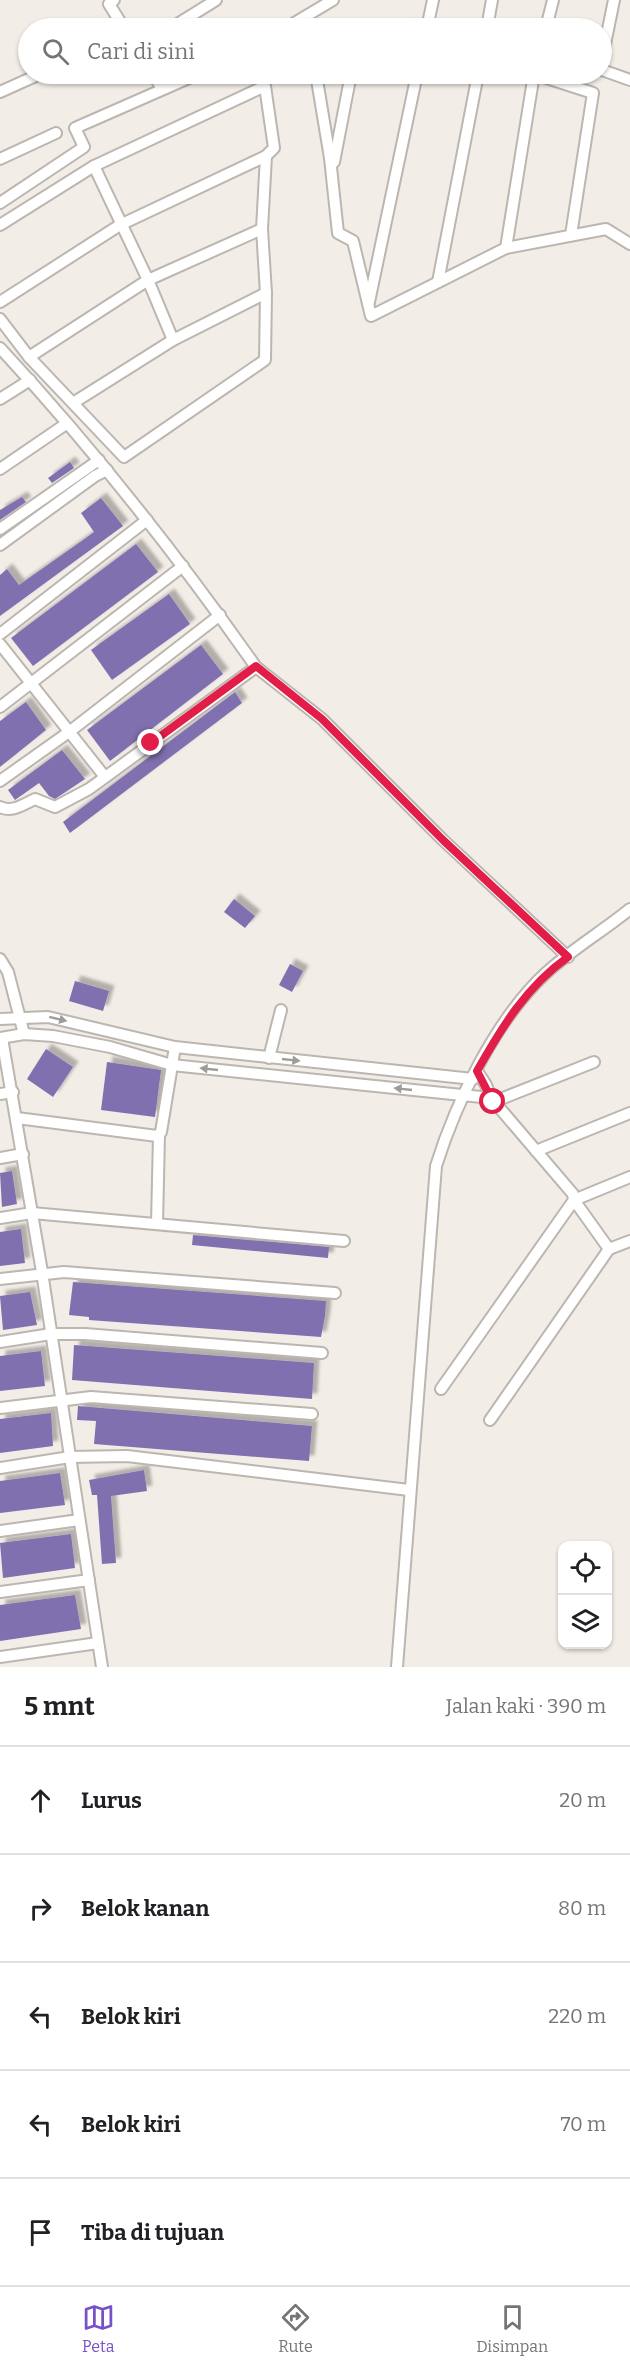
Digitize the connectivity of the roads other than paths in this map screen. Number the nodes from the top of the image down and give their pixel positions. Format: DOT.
graph roads {
  1 [pos="114,0"];
  2 [pos="216,0"];
  3 [pos="333,0"];
  4 [pos="433,0"];
  5 [pos="492,0"];
  6 [pos="553,0"];
  7 [pos="614,0"];
  8 [pos="117,18"];
  9 [pos="194,18"];
  10 [pos="303,18"];
  11 [pos="429,18"];
  12 [pos="489,18"];
  13 [pos="548,18"];
  14 [pos="610,18"];
  15 [pos="612,74"];
  16 [pos="630,80"];
  17 [pos="18,84"];
  18 [pos="159,84"];
  19 [pos="174,84"];
  20 [pos="317,84"];
  21 [pos="349,84"];
  22 [pos="415,84"];
  23 [pos="476,84"];
  24 [pos="532,84"];
  25 [pos="565,84"];
  26 [pos="162,89"];
  27 [pos="0,92"];
  28 [pos="56,134"];
  29 [pos="266,156"];
  30 [pos="0,159"];
  31 [pos="94,166"];
  32 [pos="332,172"];
  33 [pos="0,203"];
  34 [pos="0,225"];
  35 [pos="120,225"];
  36 [pos="262,229"];
  37 [pos="571,235"];
  38 [pos="630,244"];
  39 [pos="506,248"];
  40 [pos="148,280"];
  41 [pos="438,282"];
  42 [pos="266,293"];
  43 [pos="0,302"];
  44 [pos="369,305"];
  45 [pos="0,319"];
  46 [pos="173,340"];
  47 [pos="0,348"];
  48 [pos="29,357"];
  49 [pos="30,380"];
  50 [pos="0,399"];
  51 [pos="71,401"];
  52 [pos="55,410"];
  53 [pos="84,416"];
  54 [pos="68,425"];
  55 [pos="99,459"];
  56 [pos="0,470"];
  57 [pos="107,470"];
  58 [pos="18,517"];
  59 [pos="147,520"];
  60 [pos="24,528"];
  61 [pos="0,529"];
  62 [pos="0,545"];
  63 [pos="183,566"];
  64 [pos="220,615"];
  65 [pos="0,634"];
  66 [pos="0,644"];
  67 [pos="256,666"];
  68 [pos="31,684"];
  69 [pos="0,707"];
  70 [pos="69,732"];
  71 [pos="105,777"];
  72 [pos="0,781"];
  73 [pos="0,807"];
  74 [pos="630,909"];
  75 [pos="568,957"];
  76 [pos="0,959"];
  77 [pos="281,1010"];
  78 [pos="21,1016"];
  79 [pos="0,1019"];
  80 [pos="24,1034"];
  81 [pos="1,1038"];
  82 [pos="175,1047"];
  83 [pos="269,1058"];
  84 [pos="594,1062"];
  85 [pos="172,1065"];
  86 [pos="475,1075"];
  87 [pos="13,1092"];
  88 [pos="0,1094"];
  89 [pos="461,1095"];
  90 [pos="492,1100"];
  91 [pos="630,1113"];
  92 [pos="17,1118"];
  93 [pos="159,1135"];
  94 [pos="536,1151"];
  95 [pos="23,1154"];
  96 [pos="0,1158"];
  97 [pos="630,1177"];
  98 [pos="574,1200"];
  99 [pos="32,1213"];
  100 [pos="0,1218"];
  101 [pos="157,1224"];
  102 [pos="344,1241"];
  103 [pos="630,1241"];
  104 [pos="609,1249"];
  105 [pos="42,1272"];
  106 [pos="0,1279"];
  107 [pos="335,1293"];
  108 [pos="51,1334"];
  109 [pos="0,1342"];
  110 [pos="322,1353"];
  111 [pos="441,1389"];
  112 [pos="61,1399"];
  113 [pos="0,1408"];
  114 [pos="312,1414"];
  115 [pos="490,1420"];
  116 [pos="70,1457"];
  117 [pos="0,1468"];
  118 [pos="409,1490"];
  119 [pos="79,1520"];
  120 [pos="0,1531"];
  121 [pos="88,1580"];
  122 [pos="0,1592"];
  123 [pos="98,1643"];
  124 [pos="0,1657"];
  125 [pos="102,1667"];
  126 [pos="397,1667"];
  1 -- 8 [label="street"];
  2 -- 9 [label="street"];
  3 -- 10 [label="street"];
  4 -- 11 [label="street"];
  5 -- 12 [label="street"];
  6 -- 13 [label="street"];
  7 -- 14 [label="street"];
  15 -- 16 [label="street"];
  17 -- 27 [label="street"];
  18 -- 26 [label="street"];
  19 -- 26 [label="street"];
  20 -- 32 [label="street"];
  21 -- 32 [label="street"];
  22 -- 44 [label="street"];
  23 -- 41 [label="street"];
  24 -- 39 [label="street"];
  25 -- 37 [label="street"];
  26 -- 33 [label="street"];
  28 -- 30 [label="street"];
  29 -- 31 [label="street"];
  29 -- 35 [label="street"];
  29 -- 36 [label="street"];
  31 -- 34 [label="street"];
  31 -- 35 [label="street"];
  32 -- 44 [label="street"];
  35 -- 40 [label="street"];
  35 -- 43 [label="street"];
  36 -- 40 [label="street"];
  36 -- 42 [label="street"];
  37 -- 38 [label="street"];
  37 -- 39 [label="street"];
  39 -- 41 [label="street"];
  40 -- 46 [label="street"];
  40 -- 48 [label="street"];
  41 -- 44 [label="street"];
  42 -- 46 [label="street"];
  42 -- 53 [label="street"];
  45 -- 48 [label="street"];
  46 -- 51 [label="street"];
  47 -- 49 [label="street"];
  48 -- 51 [label="street"];
  49 -- 50 [label="street"];
  49 -- 52 [label="street"];
  51 -- 52 [label="street"];
  51 -- 53 [label="street"];
  52 -- 54 [label="street"];
  53 -- 54 [label="street"];
  54 -- 55 [label="street"];
  54 -- 56 [label="street"];
  55 -- 57 [label="street"];
  55 -- 58 [label="street"];
  57 -- 59 [label="street"];
  57 -- 60 [label="street"];
  58 -- 60 [label="street"];
  58 -- 61 [label="street"];
  59 -- 63 [label="street"];
  59 -- 65 [label="street"];
  60 -- 62 [label="street"];
  63 -- 64 [label="street"];
  63 -- 68 [label="street"];
  64 -- 67 [label="street"];
  64 -- 70 [label="street"];
  66 -- 68 [label="street"];
  67 -- 71 [label="street"];
  67 -- 75 [label="street"];
  68 -- 69 [label="street"];
  68 -- 70 [label="street"];
  70 -- 71 [label="street"];
  70 -- 72 [label="street"];
  71 -- 73 [label="street"];
  74 -- 75 [label="street"];
  75 -- 86 [label="street"];
  76 -- 78 [label="street"];
  77 -- 83 [label="street"];
  78 -- 79 [label="street"];
  78 -- 80 [label="street"];
  78 -- 82 [label="street, one-way"];
  80 -- 81 [label="street"];
  80 -- 85 [label="street"];
  81 -- 87 [label="street"];
  82 -- 83 [label="street"];
  82 -- 85 [label="street"];
  83 -- 86 [label="street, one-way"];
  84 -- 90 [label="street"];
  89 -- 85 [label="street, one-way"];
  85 -- 93 [label="street"];
  86 -- 89 [label="street"];
  86 -- 90 [label="street"];
  87 -- 88 [label="street"];
  87 -- 92 [label="street"];
  89 -- 90 [label="street"];
  89 -- 118 [label="street"];
  90 -- 94 [label="street"];
  91 -- 94 [label="street"];
  92 -- 93 [label="street"];
  92 -- 95 [label="street"];
  93 -- 101 [label="street"];
  94 -- 98 [label="street"];
  95 -- 96 [label="street"];
  95 -- 99 [label="street"];
  97 -- 98 [label="street"];
  98 -- 104 [label="street"];
  98 -- 111 [label="street"];
  99 -- 100 [label="street"];
  99 -- 101 [label="street"];
  99 -- 105 [label="street"];
  101 -- 102 [label="street"];
  103 -- 104 [label="street"];
  104 -- 115 [label="street"];
  105 -- 106 [label="street"];
  105 -- 107 [label="street"];
  105 -- 108 [label="street"];
  108 -- 109 [label="street"];
  108 -- 110 [label="street"];
  108 -- 112 [label="street"];
  112 -- 113 [label="street"];
  112 -- 114 [label="street"];
  112 -- 116 [label="street"];
  116 -- 117 [label="street"];
  116 -- 118 [label="street"];
  116 -- 119 [label="street"];
  118 -- 126 [label="street"];
  119 -- 120 [label="street"];
  119 -- 121 [label="street"];
  121 -- 122 [label="street"];
  121 -- 123 [label="street"];
  123 -- 124 [label="street"];
  123 -- 125 [label="street"];
}
